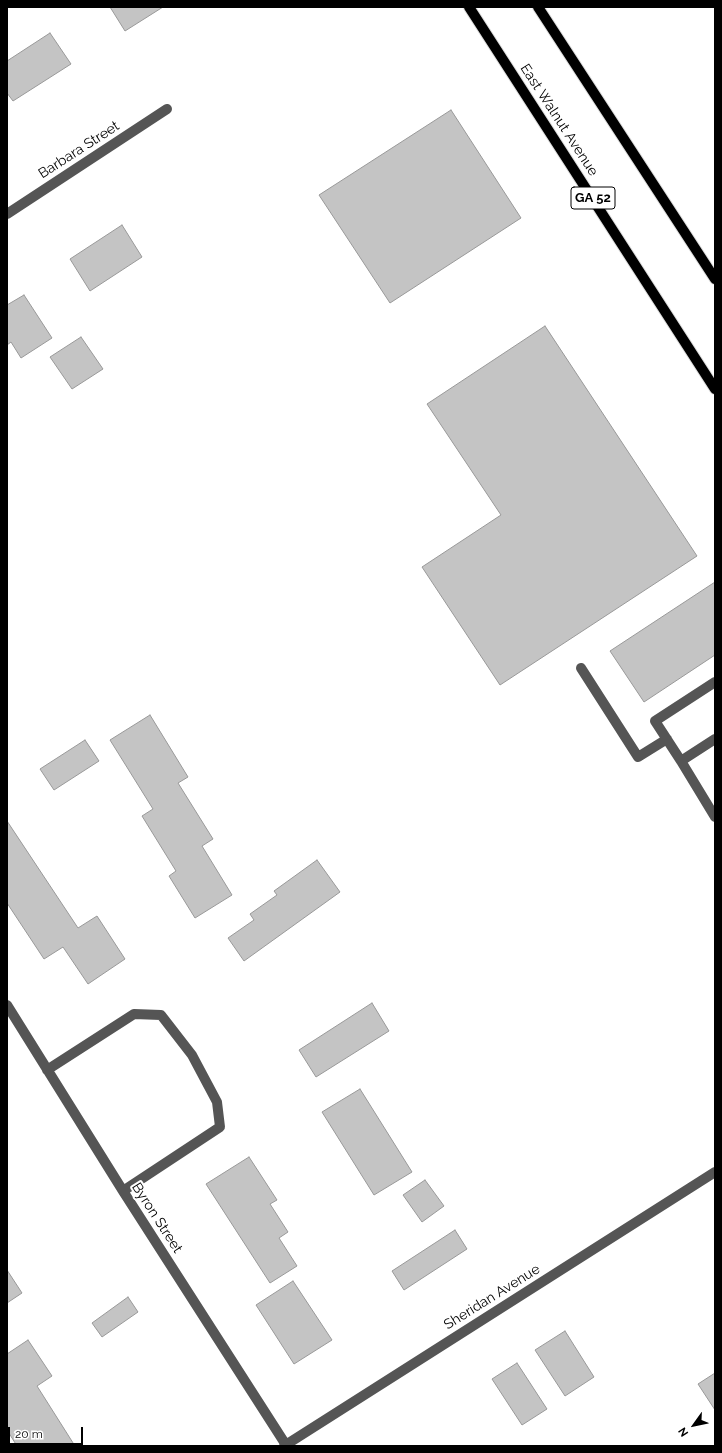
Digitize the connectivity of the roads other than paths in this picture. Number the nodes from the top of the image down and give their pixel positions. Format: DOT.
graph roads {
  1 [pos="469,7"];
  2 [pos="538,7"];
  3 [pos="166,109"];
  4 [pos="7,214"];
  5 [pos="715,279"];
  6 [pos="715,389"];
  7 [pos="581,668"];
  8 [pos="715,682"];
  9 [pos="666,739"];
  10 [pos="715,739"];
  11 [pos="681,761"];
  12 [pos="715,817"];
  13 [pos="7,1005"];
  14 [pos="48,1070"];
  15 [pos="715,1172"];
  16 [pos="123,1191"];
  17 [pos="285,1445"];
  1 -- 6 [label="main road, East Walnut Avenue / GA 52"];
  2 -- 5 [label="main road"];
  3 -- 4 [label="street, Barbara Street"];
  7 -- 9 [label="street"];
  8 -- 9 [label="street"];
  9 -- 11 [label="street"];
  10 -- 11 [label="street"];
  11 -- 12 [label="street"];
  13 -- 14 [label="street, Byron Street"];
  14 -- 16 [label="street, Byron Street"];
  14 -- 16 [label="street"];
  15 -- 17 [label="street, Sheridan Avenue"];
  16 -- 17 [label="street, Byron Street"];
}
